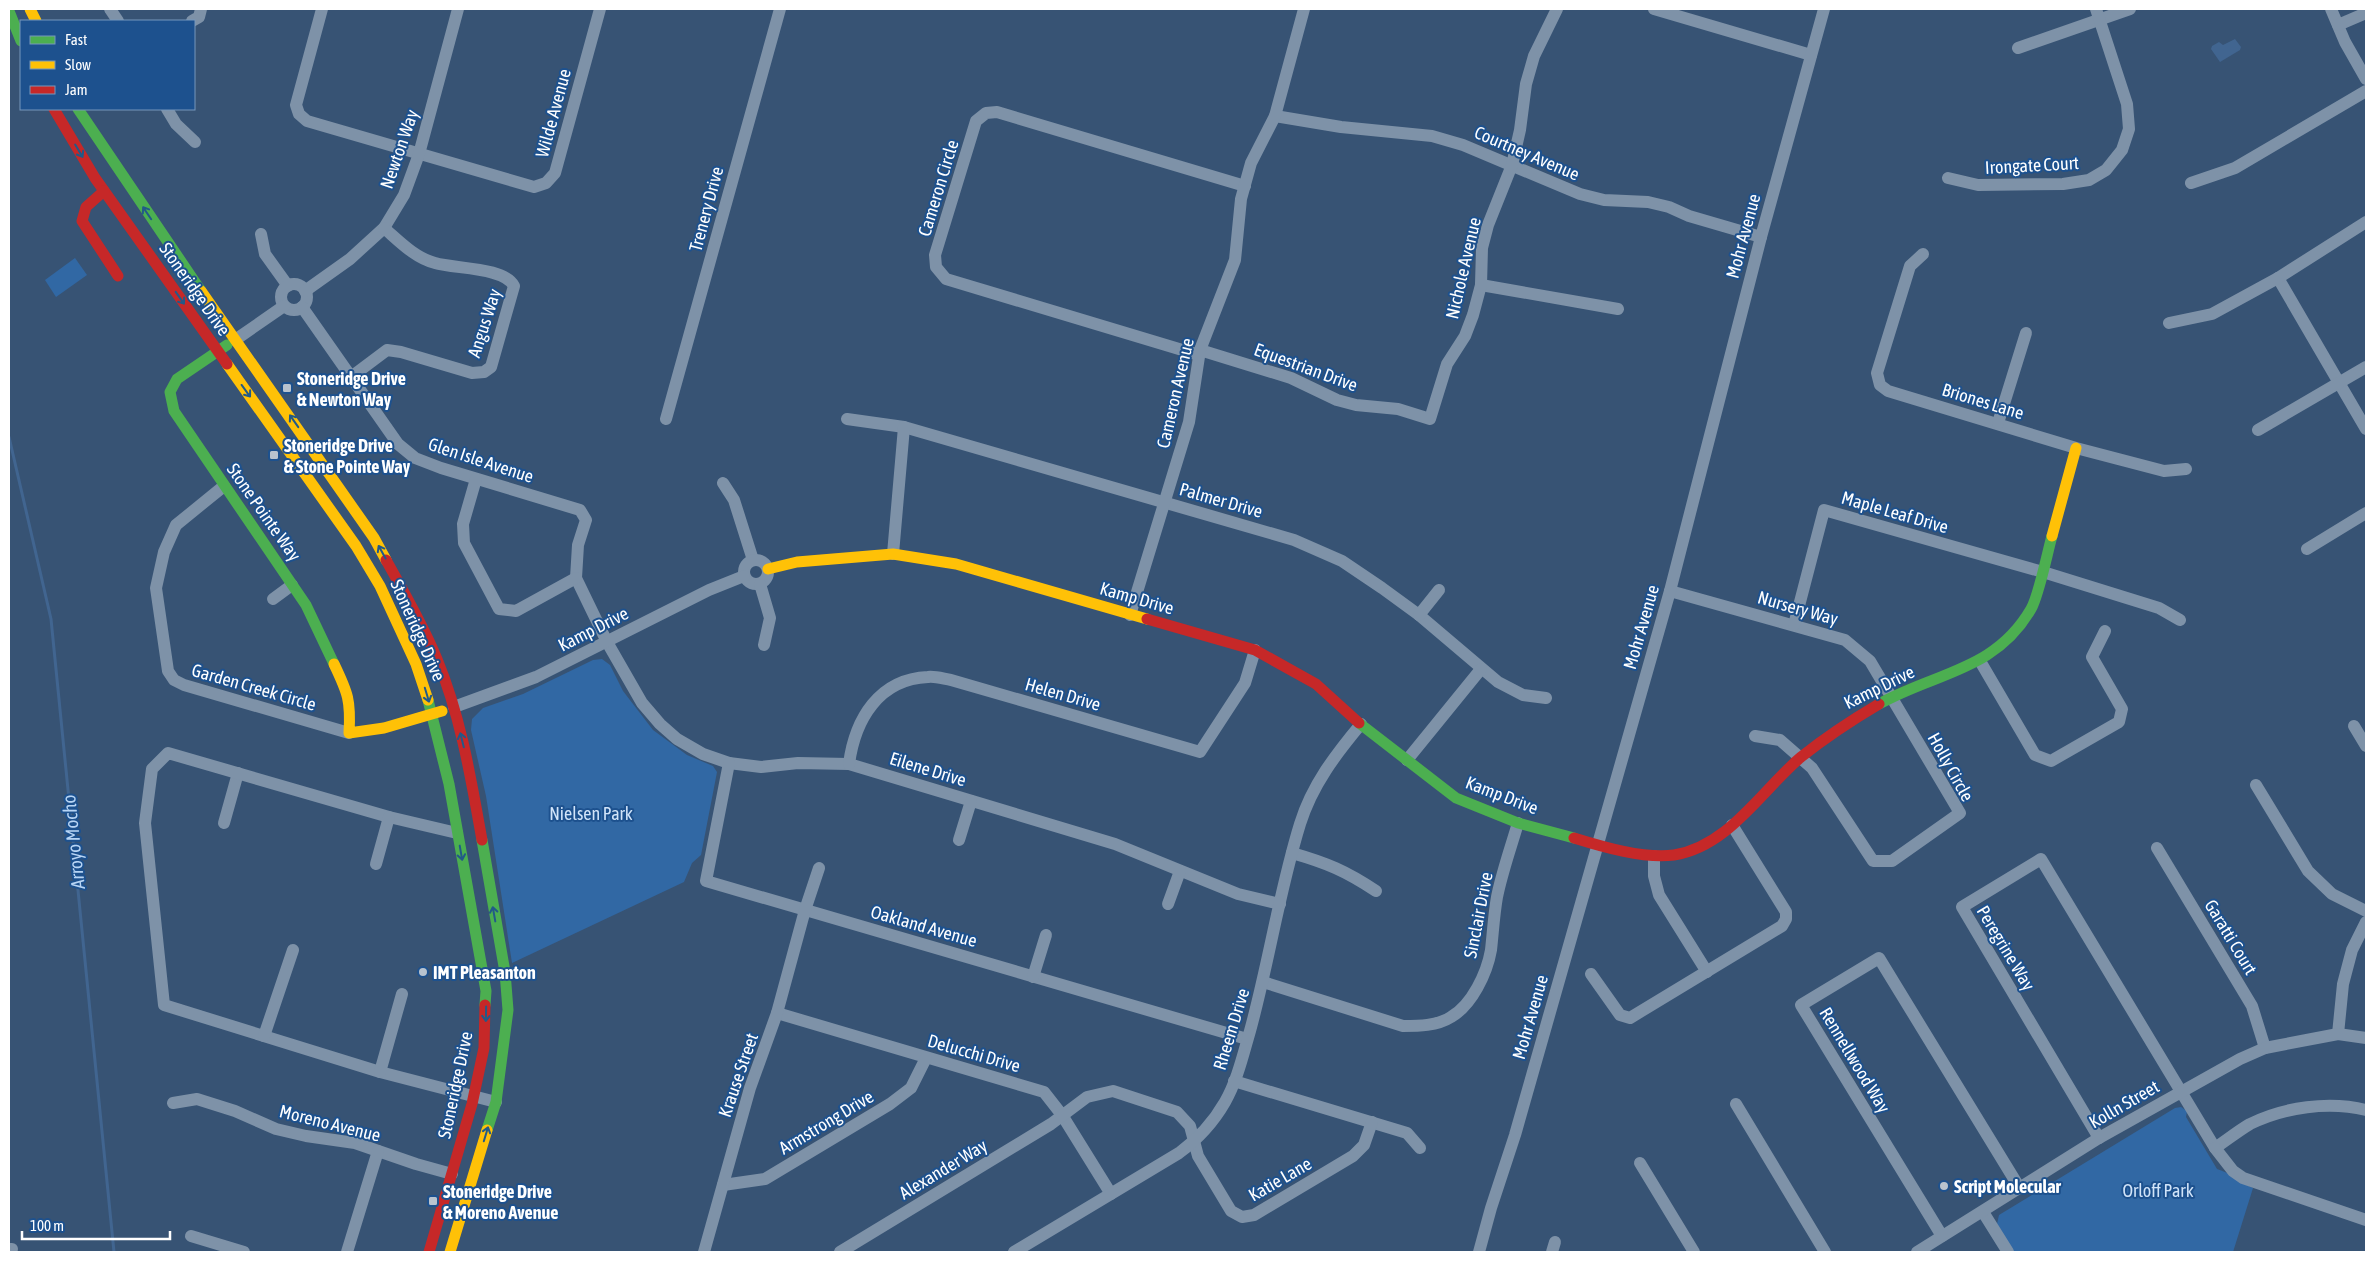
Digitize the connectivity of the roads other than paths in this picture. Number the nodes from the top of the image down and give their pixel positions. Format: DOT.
graph roads {
  1 [pos="110,9"];
  2 [pos="201,9"];
  3 [pos="322,9"];
  4 [pos="458,9"];
  5 [pos="600,9"];
  6 [pos="780,9"];
  7 [pos="1304,9"];
  8 [pos="1557,9"];
  9 [pos="1654,9"];
  10 [pos="1824,9"];
  11 [pos="2130,9"];
  12 [pos="2331,9"];
  13 [pos="9,11"];
  14 [pos="2366,13"];
  15 [pos="2098,15"];
  16 [pos="117,20"];
  17 [pos="194,20"];
  18 [pos="2338,25"];
  19 [pos="20,38"];
  20 [pos="2018,48"];
  21 [pos="1811,55"];
  22 [pos="2366,80"];
  23 [pos="2366,91"];
  24 [pos="55,110"];
  25 [pos="79,110"];
  26 [pos="168,110"];
  27 [pos="1275,116"];
  28 [pos="195,142"];
  29 [pos="419,154"];
  30 [pos="1512,165"];
  31 [pos="1948,178"];
  32 [pos="2191,183"];
  33 [pos="1245,186"];
  34 [pos="104,191"];
  35 [pos="2366,222"];
  36 [pos="384,228"];
  37 [pos="261,234"];
  38 [pos="1761,237"];
  39 [pos="1923,254"];
  40 [pos="118,276"];
  41 [pos="2278,278"];
  42 [pos="1480,285"];
  43 [pos="288,286"];
  44 [pos="305,291"];
  45 [pos="284,306"];
  46 [pos="302,307"];
  47 [pos="1618,309"];
  48 [pos="2169,323"];
  49 [pos="2026,333"];
  50 [pos="235,340"];
  51 [pos="218,352"];
  52 [pos="1199,353"];
  53 [pos="2366,367"];
  54 [pos="351,377"];
  55 [pos="2339,384"];
  56 [pos="1430,418"];
  57 [pos="666,419"];
  58 [pos="847,419"];
  59 [pos="1998,423"];
  60 [pos="904,426"];
  61 [pos="2366,429"];
  62 [pos="2258,430"];
  63 [pos="2076,448"];
  64 [pos="2186,470"];
  65 [pos="476,479"];
  66 [pos="723,482"];
  67 [pos="224,486"];
  68 [pos="1164,502"];
  69 [pos="2366,513"];
  70 [pos="2308,549"];
  71 [pos="893,554"];
  72 [pos="752,560"];
  73 [pos="768,568"];
  74 [pos="2043,572"];
  75 [pos="744,576"];
  76 [pos="576,578"];
  77 [pos="760,584"];
  78 [pos="292,585"];
  79 [pos="1439,590"];
  80 [pos="1670,591"];
  81 [pos="274,599"];
  82 [pos="1130,615"];
  83 [pos="1419,615"];
  84 [pos="2180,620"];
  85 [pos="1794,625"];
  86 [pos="2105,631"];
  87 [pos="607,642"];
  88 [pos="764,645"];
  89 [pos="1255,650"];
  90 [pos="1980,661"];
  91 [pos="1481,669"];
  92 [pos="1546,698"];
  93 [pos="1890,698"];
  94 [pos="454,707"];
  95 [pos="432,714"];
  96 [pos="1361,724"];
  97 [pos="2354,726"];
  98 [pos="349,733"];
  99 [pos="1755,736"];
  100 [pos="2366,746"];
  101 [pos="1800,758"];
  102 [pos="1407,760"];
  103 [pos="729,763"];
  104 [pos="849,764"];
  105 [pos="238,772"];
  106 [pos="2256,786"];
  107 [pos="971,800"];
  108 [pos="389,816"];
  109 [pos="224,823"];
  110 [pos="1518,823"];
  111 [pos="1732,825"];
  112 [pos="457,833"];
  113 [pos="960,840"];
  114 [pos="1597,845"];
  115 [pos="2157,848"];
  116 [pos="1292,853"];
  117 [pos="1654,856"];
  118 [pos="376,864"];
  119 [pos="819,868"];
  120 [pos="1180,871"];
  121 [pos="1376,891"];
  122 [pos="1168,904"];
  123 [pos="1280,904"];
  124 [pos="805,910"];
  125 [pos="2366,911"];
  126 [pos="2366,922"];
  127 [pos="1046,935"];
  128 [pos="293,950"];
  129 [pos="1707,972"];
  130 [pos="1591,974"];
  131 [pos="1033,977"];
  132 [pos="1263,982"];
  133 [pos="402,994"];
  134 [pos="777,1013"];
  135 [pos="2338,1034"];
  136 [pos="264,1036"];
  137 [pos="2366,1038"];
  138 [pos="1247,1039"];
  139 [pos="2265,1048"];
  140 [pos="926,1058"];
  141 [pos="380,1072"];
  142 [pos="1234,1081"];
  143 [pos="2180,1091"];
  144 [pos="474,1096"];
  145 [pos="496,1102"];
  146 [pos="173,1103"];
  147 [pos="1736,1104"];
  148 [pos="2366,1110"];
  149 [pos="1062,1115"];
  150 [pos="1372,1122"];
  151 [pos="2099,1138"];
  152 [pos="1195,1141"];
  153 [pos="1420,1148"];
  154 [pos="2215,1148"];
  155 [pos="378,1151"];
  156 [pos="1640,1163"];
  157 [pos="452,1174"];
  158 [pos="723,1185"];
  159 [pos="2019,1187"];
  160 [pos="1111,1194"];
  161 [pos="1983,1212"];
  162 [pos="2366,1220"];
  163 [pos="191,1236"];
  164 [pos="1942,1236"];
  165 [pos="244,1252"];
  166 [pos="347,1252"];
  167 [pos="429,1252"];
  168 [pos="450,1252"];
  169 [pos="704,1252"];
  170 [pos="840,1252"];
  171 [pos="1014,1252"];
  172 [pos="1479,1252"];
  173 [pos="1694,1252"];
  174 [pos="1825,1252"];
  175 [pos="1917,1252"];
  176 [pos="2008,1252"];
  1 -- 16 [label="street"];
  2 -- 17 [label="street"];
  3 -- 29 [label="street, Wilde Avenue"];
  4 -- 29 [label="street, Newton Way"];
  5 -- 29 [label="street, Wilde Avenue"];
  6 -- 57 [label="street, Trenery Drive"];
  7 -- 27 [label="street, Cameron Avenue"];
  8 -- 30 [label="street, Nichole Avenue"];
  9 -- 21 [label="street"];
  10 -- 21 [label="street, Mohr Avenue"];
  11 -- 15 [label="street"];
  12 -- 18 [label="street"];
  13 -- 19 [label="main road"];
  14 -- 18 [label="street"];
  15 -- 20 [label="street"];
  15 -- 31 [label="street, Irongate Court"];
  18 -- 22 [label="street"];
  21 -- 38 [label="street, Mohr Avenue"];
  23 -- 32 [label="street"];
  24 -- 34 [label="main road, Stoneridge Drive, one-way"];
  50 -- 25 [label="main road, Stoneridge Drive, one-way"];
  26 -- 28 [label="street"];
  27 -- 30 [label="street, Courtney Avenue"];
  27 -- 33 [label="street, Cameron Avenue"];
  29 -- 36 [label="street, Newton Way"];
  30 -- 38 [label="street, Courtney Avenue"];
  30 -- 42 [label="street, Nichole Avenue"];
  33 -- 52 [label="street, Cameron Avenue"];
  33 -- 52 [label="street, Cameron Circle"];
  34 -- 40 [label="main road"];
  34 -- 51 [label="main road, Stoneridge Drive, one-way"];
  35 -- 41 [label="street"];
  36 -- 44 [label="street, Newton Way"];
  36 -- 54 [label="street, Angus Way"];
  37 -- 43 [label="street"];
  38 -- 80 [label="street, Mohr Avenue"];
  39 -- 59 [label="street, Briones Lane"];
  41 -- 48 [label="street"];
  41 -- 55 [label="street"];
  42 -- 47 [label="street"];
  42 -- 56 [label="street, Nichole Avenue"];
  43 -- 44 [label="street"];
  43 -- 45 [label="street"];
  44 -- 46 [label="street"];
  45 -- 46 [label="street"];
  45 -- 50 [label="street"];
  46 -- 54 [label="street, Glen Isle Avenue"];
  49 -- 59 [label="street"];
  50 -- 51 [label="main road, Stone Pointe Way"];
  94 -- 50 [label="main road, Stoneridge Drive, one-way"];
  51 -- 67 [label="main road, Stone Pointe Way"];
  51 -- 95 [label="main road, Stoneridge Drive, one-way"];
  52 -- 56 [label="street, Equestrian Drive"];
  52 -- 68 [label="street, Cameron Avenue"];
  53 -- 55 [label="street"];
  54 -- 65 [label="street, Glen Isle Avenue"];
  55 -- 61 [label="street"];
  55 -- 62 [label="street"];
  58 -- 60 [label="street, Palmer Drive"];
  59 -- 63 [label="street, Briones Lane"];
  60 -- 68 [label="street, Palmer Drive"];
  60 -- 71 [label="street"];
  63 -- 64 [label="street, Briones Lane"];
  63 -- 74 [label="main road, Kamp Drive"];
  65 -- 76 [label="street, Glen Isle Avenue"];
  65 -- 76 [label="street"];
  66 -- 72 [label="street"];
  67 -- 78 [label="main road, Stone Pointe Way"];
  67 -- 98 [label="street, Garden Creek Circle"];
  68 -- 82 [label="street, Cameron Avenue"];
  68 -- 83 [label="street, Palmer Drive"];
  69 -- 70 [label="street"];
  71 -- 73 [label="main road, Kamp Drive"];
  71 -- 82 [label="main road, Kamp Drive"];
  72 -- 73 [label="street"];
  72 -- 75 [label="street"];
  73 -- 77 [label="street"];
  74 -- 84 [label="street"];
  74 -- 85 [label="street, Maple Leaf Drive"];
  74 -- 90 [label="main road, Kamp Drive"];
  75 -- 77 [label="street"];
  75 -- 87 [label="street, Kamp Drive"];
  76 -- 87 [label="street, Glen Isle Avenue"];
  77 -- 88 [label="street"];
  78 -- 81 [label="street"];
  78 -- 98 [label="main road, Stone Pointe Way"];
  79 -- 83 [label="street"];
  80 -- 85 [label="street, Nursery Way"];
  80 -- 114 [label="street, Mohr Avenue"];
  82 -- 89 [label="main road, Kamp Drive"];
  83 -- 91 [label="street, Palmer Drive"];
  85 -- 93 [label="street, Nursery Way"];
  86 -- 90 [label="street"];
  87 -- 94 [label="street, Kamp Drive"];
  87 -- 103 [label="street, Eilene Drive"];
  89 -- 96 [label="main road, Kamp Drive"];
  89 -- 104 [label="street, Helen Drive"];
  90 -- 93 [label="main road, Kamp Drive"];
  91 -- 92 [label="street, Palmer Drive"];
  91 -- 102 [label="street"];
  93 -- 101 [label="main road, Kamp Drive"];
  93 -- 101 [label="street, Holly Circle"];
  94 -- 95 [label="main road, Garden Creek Circle"];
  145 -- 94 [label="main road, Stoneridge Drive, one-way"];
  95 -- 98 [label="main road, Garden Creek Circle"];
  95 -- 112 [label="main road, Stoneridge Drive"];
  96 -- 102 [label="main road, Kamp Drive"];
  96 -- 116 [label="street, Rheem Drive"];
  97 -- 100 [label="street"];
  99 -- 101 [label="street"];
  101 -- 111 [label="main road, Kamp Drive"];
  102 -- 110 [label="main road, Kamp Drive"];
  103 -- 104 [label="street, Eilene Drive"];
  103 -- 124 [label="street, Oakland Avenue"];
  104 -- 107 [label="street, Eilene Drive"];
  105 -- 108 [label="street"];
  105 -- 109 [label="street"];
  105 -- 136 [label="street"];
  106 -- 125 [label="street"];
  107 -- 113 [label="street"];
  107 -- 120 [label="street, Eilene Drive"];
  108 -- 112 [label="street"];
  108 -- 118 [label="street"];
  110 -- 114 [label="main road, Kamp Drive"];
  110 -- 132 [label="street, Sinclair Drive"];
  111 -- 117 [label="main road, Kamp Drive"];
  111 -- 129 [label="street"];
  112 -- 144 [label="main road, Stoneridge Drive, one-way"];
  114 -- 117 [label="main road, Kamp Drive"];
  114 -- 172 [label="street, Mohr Avenue"];
  115 -- 139 [label="street, Garatti Court"];
  116 -- 121 [label="street"];
  116 -- 123 [label="street, Rheem Drive"];
  117 -- 129 [label="street"];
  119 -- 124 [label="street, Krause Street"];
  120 -- 122 [label="street"];
  120 -- 123 [label="street, Eilene Drive"];
  123 -- 132 [label="street, Rheem Drive"];
  124 -- 131 [label="street, Oakland Avenue"];
  124 -- 134 [label="street, Krause Street"];
  126 -- 135 [label="street"];
  127 -- 131 [label="street"];
  128 -- 136 [label="street"];
  129 -- 130 [label="street"];
  131 -- 138 [label="street, Oakland Avenue"];
  132 -- 138 [label="street, Rheem Drive"];
  133 -- 141 [label="street"];
  134 -- 140 [label="street, Delucchi Drive"];
  134 -- 158 [label="street, Krause Street"];
  135 -- 137 [label="street, Kolln Street"];
  135 -- 139 [label="street, Kolln Street"];
  136 -- 141 [label="street"];
  138 -- 142 [label="street, Rheem Drive"];
  139 -- 143 [label="street, Kolln Street"];
  140 -- 149 [label="street, Delucchi Drive"];
  140 -- 158 [label="street, Armstrong Drive"];
  141 -- 144 [label="street"];
  142 -- 150 [label="street"];
  142 -- 152 [label="street, Rheem Drive"];
  143 -- 151 [label="street, Kolln Street"];
  143 -- 151 [label="street, Peregrine Way"];
  143 -- 154 [label="street"];
  144 -- 145 [label="street"];
  144 -- 157 [label="main road, Stoneridge Drive"];
  168 -- 145 [label="main road, Stoneridge Drive, one-way"];
  146 -- 155 [label="street, Moreno Avenue"];
  147 -- 174 [label="street"];
  148 -- 154 [label="street"];
  149 -- 152 [label="street, Alexander Way"];
  149 -- 160 [label="street, Delucchi Drive"];
  149 -- 170 [label="street, Alexander Way"];
  150 -- 152 [label="street, Katie Lane"];
  150 -- 153 [label="street"];
  151 -- 159 [label="street, Kolln Street"];
  152 -- 160 [label="street, Rheem Drive"];
  154 -- 162 [label="street"];
  155 -- 157 [label="street, Moreno Avenue"];
  155 -- 166 [label="street"];
  156 -- 173 [label="street"];
  157 -- 167 [label="main road, Stoneridge Drive"];
  158 -- 169 [label="street, Krause Street"];
  159 -- 161 [label="street, Kolln Street"];
  159 -- 164 [label="street, Rennellwood Way"];
  160 -- 171 [label="street, Rheem Drive"];
  161 -- 164 [label="street, Kolln Street"];
  161 -- 176 [label="street"];
  163 -- 165 [label="street"];
  164 -- 175 [label="street, Kolln Street"];
}
